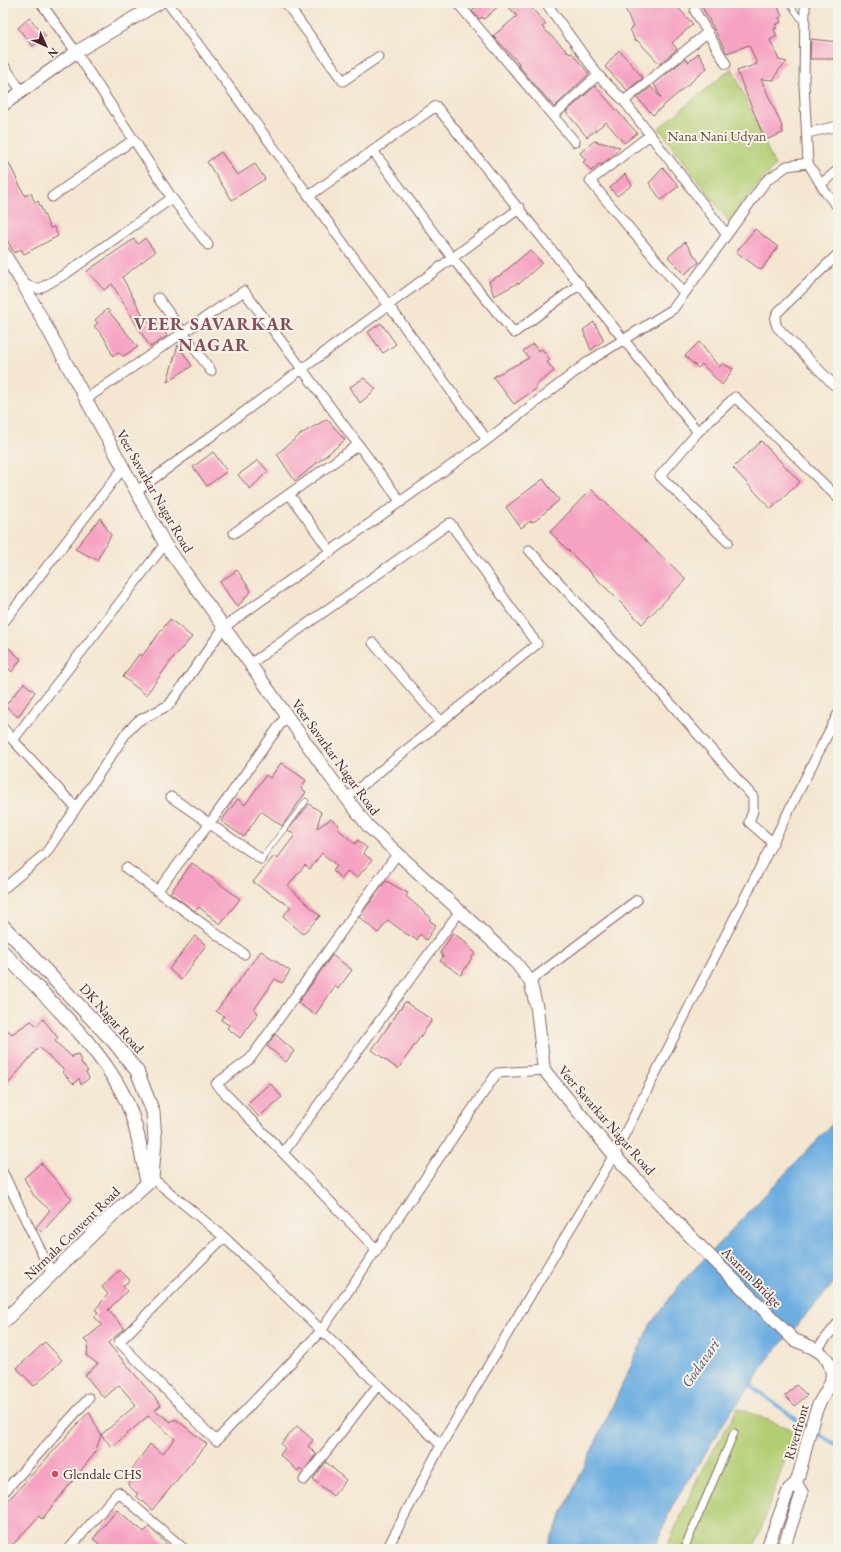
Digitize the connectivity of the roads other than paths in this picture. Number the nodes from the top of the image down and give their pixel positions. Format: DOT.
graph roads {
  1 [pos="41,3"];
  2 [pos="159,3"];
  3 [pos="168,3"];
  4 [pos="286,3"];
  5 [pos="464,3"];
  6 [pos="546,3"];
  7 [pos="789,3"];
  8 [pos="805,3"];
  9 [pos="695,11"];
  10 [pos="804,24"];
  11 [pos="708,32"];
  12 [pos="76,52"];
  13 [pos="378,57"];
  14 [pos="3,64"];
  15 [pos="726,64"];
  16 [pos="598,75"];
  17 [pos="22,92"];
  18 [pos="624,101"];
  19 [pos="3,105"];
  20 [pos="552,116"];
  21 [pos="838,126"];
  22 [pos="807,133"];
  23 [pos="650,135"];
  24 [pos="133,140"];
  25 [pos="575,142"];
  26 [pos="373,151"];
  27 [pos="808,163"];
  28 [pos="838,170"];
  29 [pos="821,184"];
  30 [pos="309,196"];
  31 [pos="52,197"];
  32 [pos="172,198"];
  33 [pos="838,207"];
  34 [pos="520,208"];
  35 [pos="728,235"];
  36 [pos="208,244"];
  37 [pos="3,252"];
  38 [pos="838,254"];
  39 [pos="453,258"];
  40 [pos="23,284"];
  41 [pos="580,284"];
  42 [pos="684,294"];
  43 [pos="158,298"];
  44 [pos="389,305"];
  45 [pos="183,333"];
  46 [pos="624,340"];
  47 [pos="302,369"];
  48 [pos="211,371"];
  49 [pos="834,385"];
  50 [pos="86,399"];
  51 [pos="698,432"];
  52 [pos="487,440"];
  53 [pos="358,445"];
  54 [pos="124,467"];
  55 [pos="137,491"];
  56 [pos="289,494"];
  57 [pos="838,498"];
  58 [pos="401,502"];
  59 [pos="234,532"];
  60 [pos="728,542"];
  61 [pos="165,544"];
  62 [pos="530,550"];
  63 [pos="331,552"];
  64 [pos="3,623"];
  65 [pos="224,628"];
  66 [pos="373,643"];
  67 [pos="250,664"];
  68 [pos="838,714"];
  69 [pos="286,715"];
  70 [pos="441,722"];
  71 [pos="3,728"];
  72 [pos="13,740"];
  73 [pos="171,796"];
  74 [pos="347,798"];
  75 [pos="306,801"];
  76 [pos="76,808"];
  77 [pos="210,823"];
  78 [pos="773,843"];
  79 [pos="398,853"];
  80 [pos="261,859"];
  81 [pos="126,868"];
  82 [pos="3,889"];
  83 [pos="158,890"];
  84 [pos="637,900"];
  85 [pos="460,911"];
  86 [pos="3,926"];
  87 [pos="3,952"];
  88 [pos="244,954"];
  89 [pos="530,981"];
  90 [pos="544,1070"];
  91 [pos="283,1152"];
  92 [pos="614,1155"];
  93 [pos="3,1173"];
  94 [pos="149,1181"];
  95 [pos="688,1234"];
  96 [pos="224,1237"];
  97 [pos="377,1250"];
  98 [pos="52,1274"];
  99 [pos="3,1322"];
  100 [pos="838,1323"];
  101 [pos="321,1331"];
  102 [pos="817,1349"];
  103 [pos="378,1385"];
  104 [pos="89,1398"];
  105 [pos="734,1433"];
  106 [pos="441,1445"];
  107 [pos="304,1480"];
  108 [pos="796,1483"];
  109 [pos="3,1493"];
  110 [pos="69,1549"];
  111 [pos="184,1549"];
  112 [pos="387,1549"];
  113 [pos="684,1549"];
  114 [pos="767,1549"];
  115 [pos="782,1549"];
  1 -- 12 [label="street"];
  2 -- 12 [label="street"];
  3 -- 30 [label="street"];
  4 -- 13 [label="street"];
  5 -- 20 [label="street"];
  6 -- 16 [label="street"];
  7 -- 10 [label="lane"];
  8 -- 10 [label="street"];
  9 -- 11 [label="street"];
  10 -- 22 [label="street"];
  11 -- 15 [label="street"];
  11 -- 18 [label="street"];
  12 -- 17 [label="street"];
  12 -- 24 [label="street"];
  14 -- 17 [label="street"];
  16 -- 18 [label="street"];
  16 -- 20 [label="street"];
  17 -- 19 [label="street"];
  18 -- 23 [label="street"];
  20 -- 25 [label="street"];
  21 -- 22 [label="street"];
  22 -- 27 [label="street"];
  23 -- 35 [label="street"];
  23 -- 42 [label="street"];
  24 -- 31 [label="street"];
  24 -- 32 [label="street"];
  26 -- 30 [label="street"];
  26 -- 34 [label="street"];
  26 -- 39 [label="street"];
  27 -- 29 [label="street"];
  27 -- 35 [label="street"];
  28 -- 29 [label="street"];
  29 -- 33 [label="street"];
  30 -- 44 [label="street"];
  32 -- 36 [label="street"];
  32 -- 40 [label="street"];
  34 -- 39 [label="street"];
  34 -- 41 [label="street"];
  35 -- 42 [label="street"];
  37 -- 40 [label="street, Veer Savarkar Nagar Road"];
  38 -- 49 [label="street"];
  39 -- 41 [label="street"];
  39 -- 44 [label="street"];
  40 -- 50 [label="street, Veer Savarkar Nagar Road"];
  41 -- 46 [label="street"];
  42 -- 46 [label="street"];
  43 -- 45 [label="street"];
  44 -- 47 [label="street"];
  44 -- 52 [label="street"];
  45 -- 47 [label="street"];
  45 -- 48 [label="street"];
  45 -- 50 [label="street"];
  46 -- 51 [label="street"];
  46 -- 52 [label="street"];
  47 -- 53 [label="street"];
  47 -- 55 [label="street"];
  50 -- 54 [label="street, Veer Savarkar Nagar Road"];
  51 -- 57 [label="street"];
  51 -- 60 [label="street"];
  52 -- 58 [label="street"];
  53 -- 56 [label="street"];
  53 -- 58 [label="street"];
  54 -- 55 [label="street, Veer Savarkar Nagar Road"];
  54 -- 64 [label="street"];
  55 -- 61 [label="street, Veer Savarkar Nagar Road"];
  56 -- 59 [label="street"];
  56 -- 63 [label="street"];
  58 -- 63 [label="street"];
  61 -- 65 [label="street, Veer Savarkar Nagar Road"];
  61 -- 72 [label="street"];
  62 -- 78 [label="street"];
  63 -- 65 [label="street"];
  65 -- 67 [label="street, Veer Savarkar Nagar Road"];
  65 -- 76 [label="street"];
  66 -- 70 [label="street"];
  67 -- 69 [label="street, Veer Savarkar Nagar Road"];
  67 -- 70 [label="street"];
  68 -- 78 [label="street"];
  69 -- 74 [label="street, Veer Savarkar Nagar Road"];
  69 -- 77 [label="street"];
  70 -- 74 [label="street"];
  71 -- 72 [label="street"];
  72 -- 76 [label="street"];
  73 -- 77 [label="street"];
  74 -- 79 [label="street, Veer Savarkar Nagar Road"];
  75 -- 80 [label="lane"];
  76 -- 82 [label="street"];
  77 -- 80 [label="street"];
  77 -- 83 [label="street"];
  78 -- 92 [label="street"];
  79 -- 85 [label="street, Veer Savarkar Nagar Road"];
  79 -- 91 [label="street"];
  81 -- 83 [label="street"];
  83 -- 88 [label="street"];
  84 -- 89 [label="street"];
  85 -- 89 [label="street, Veer Savarkar Nagar Road"];
  85 -- 91 [label="street"];
  86 -- 94 [label="main road, DK Nagar Road"];
  87 -- 94 [label="main road"];
  89 -- 90 [label="street, Veer Savarkar Nagar Road"];
  90 -- 92 [label="street, Veer Savarkar Nagar Road"];
  90 -- 97 [label="street"];
  91 -- 97 [label="street"];
  92 -- 95 [label="street, Veer Savarkar Nagar Road"];
  92 -- 106 [label="street"];
  93 -- 98 [label="street"];
  94 -- 96 [label="street"];
  94 -- 98 [label="main road, Nirmala Convent Road"];
  95 -- 102 [label="street, Asaram Bridge"];
  96 -- 101 [label="street"];
  96 -- 101 [label="street"];
  97 -- 101 [label="street"];
  98 -- 99 [label="main road, Nirmala Convent Road"];
  100 -- 102 [label="street"];
  101 -- 103 [label="street"];
  102 -- 108 [label="street, Riverfront"];
  103 -- 106 [label="street"];
  103 -- 107 [label="street"];
  104 -- 109 [label="street"];
  105 -- 113 [label="street"];
  106 -- 112 [label="street"];
  108 -- 114 [label="street, Riverfront"];
  108 -- 115 [label="street"];
  110 -- 111 [label="street"];
}
